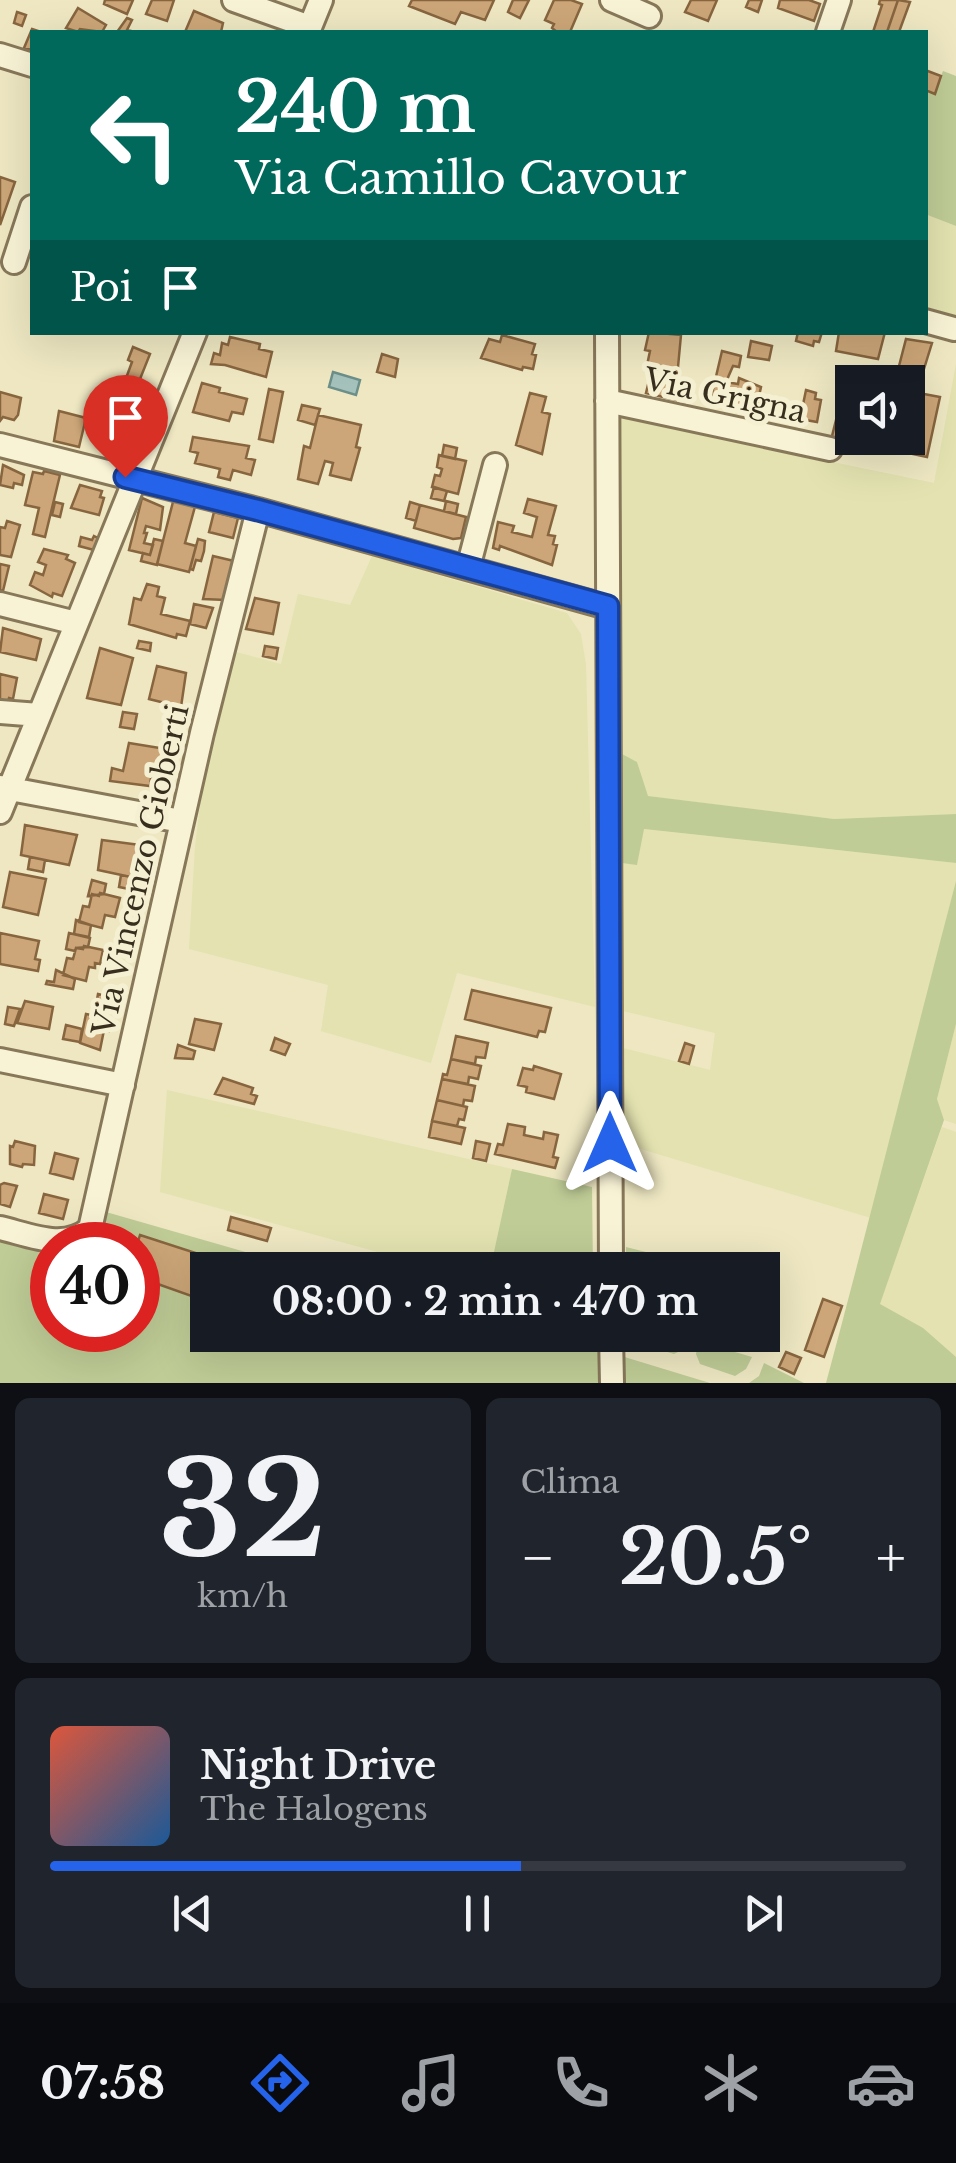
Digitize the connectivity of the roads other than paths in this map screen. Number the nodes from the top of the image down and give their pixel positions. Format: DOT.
graph roads {
  1 [pos="234,0"];
  2 [pos="321,0"];
  3 [pos="612,0"];
  4 [pos="838,0"];
  5 [pos="649,16"];
  6 [pos="309,30"];
  7 [pos="829,30"];
  8 [pos="0,55"];
  9 [pos="30,65"];
  10 [pos="30,214"];
  11 [pos="16,262"];
  12 [pos="928,322"];
  13 [pos="954,329"];
  14 [pos="194,335"];
  15 [pos="607,335"];
  16 [pos="607,401"];
  17 [pos="0,445"];
  18 [pos="830,449"];
  19 [pos="495,466"];
  20 [pos="134,478"];
  21 [pos="258,510"];
  22 [pos="468,568"];
  23 [pos="0,604"];
  24 [pos="608,606"];
  25 [pos="76,624"];
  26 [pos="0,712"];
  27 [pos="39,715"];
  28 [pos="5,788"];
  29 [pos="0,812"];
  30 [pos="181,821"];
  31 [pos="0,1060"];
  32 [pos="123,1085"];
  33 [pos="0,1228"];
  34 [pos="611,1252"];
  35 [pos="612,1352"];
  36 [pos="612,1383"];
  1 -- 6 [label="street"];
  2 -- 6 [label="street"];
  3 -- 5 [label="street"];
  4 -- 7 [label="street"];
  8 -- 9 [label="street"];
  10 -- 11 [label="street"];
  12 -- 13 [label="street"];
  14 -- 20 [label="street"];
  15 -- 16 [label="street"];
  16 -- 18 [label="street, Via Grigna"];
  16 -- 24 [label="street"];
  17 -- 20 [label="street"];
  19 -- 22 [label="street"];
  20 -- 21 [label="street"];
  20 -- 25 [label="street"];
  21 -- 22 [label="street"];
  21 -- 30 [label="street, Via Vincenzo Gioberti"];
  22 -- 24 [label="street"];
  23 -- 25 [label="street"];
  24 -- 34 [label="street"];
  25 -- 27 [label="street"];
  26 -- 27 [label="street"];
  27 -- 28 [label="street"];
  28 -- 29 [label="street"];
  28 -- 30 [label="street"];
  30 -- 32 [label="street, Via Vincenzo Gioberti"];
  31 -- 32 [label="street"];
  32 -- 33 [label="street, Via Vincenzo Gioberti"];
  35 -- 36 [label="street"];
}
